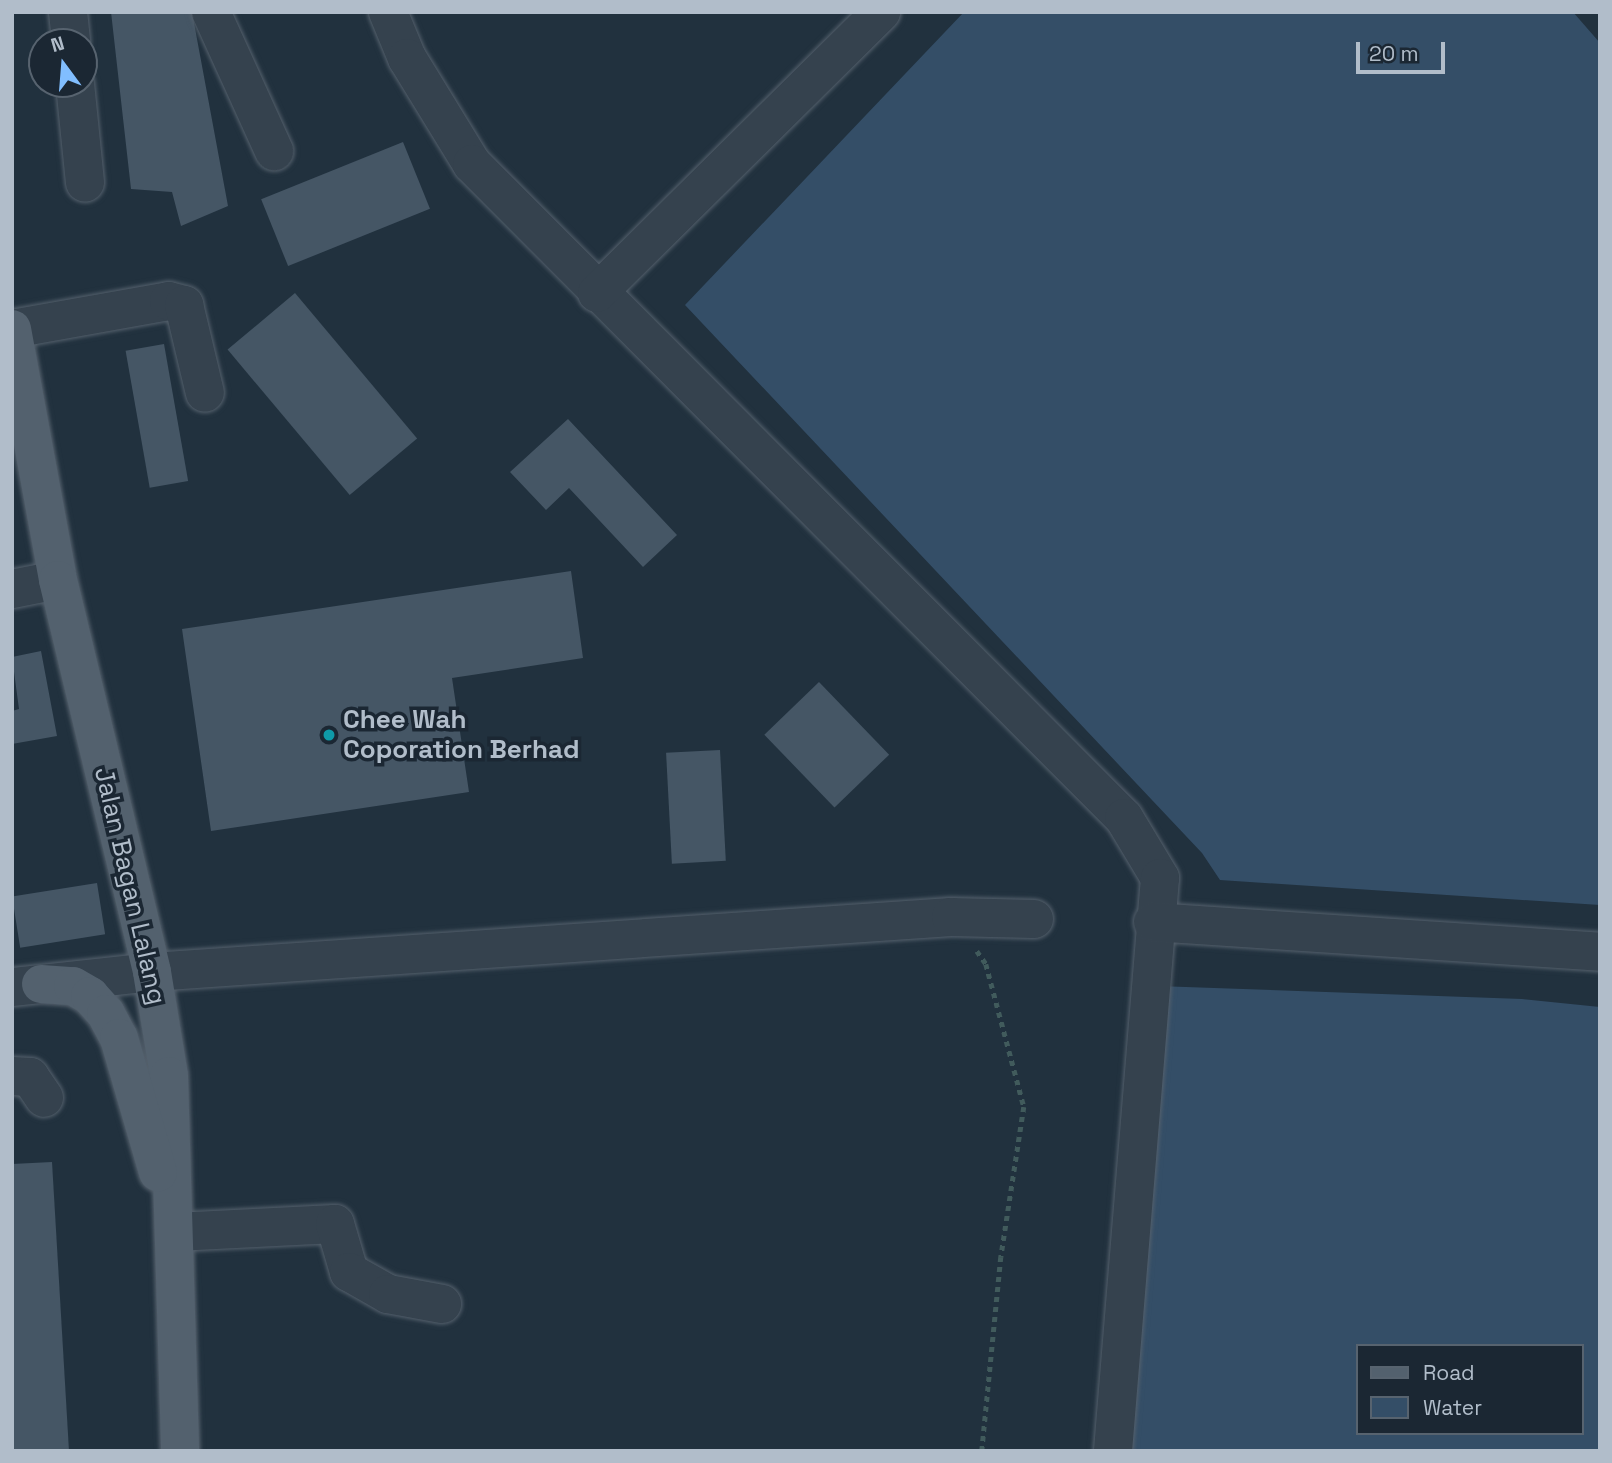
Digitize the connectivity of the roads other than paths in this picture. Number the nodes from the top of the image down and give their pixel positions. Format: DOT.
graph roads {
  1 [pos="211,12"];
  2 [pos="388,12"];
  3 [pos="881,12"];
  4 [pos="76,98"];
  5 [pos="274,151"];
  6 [pos="85,182"];
  7 [pos="597,293"];
  8 [pos="12,329"];
  9 [pos="205,393"];
  10 [pos="58,580"];
  11 [pos="12,589"];
  12 [pos="1034,919"];
  13 [pos="1153,922"];
  14 [pos="1600,952"];
  15 [pos="152,972"];
  16 [pos="27,985"];
  17 [pos="12,1076"];
  18 [pos="44,1098"];
  19 [pos="174,1230"];
  20 [pos="442,1304"];
  21 [pos="180,1451"];
  22 [pos="1114,1451"];
  1 -- 5 [label="street"];
  2 -- 7 [label="street"];
  3 -- 7 [label="street"];
  4 -- 6 [label="street"];
  7 -- 13 [label="street"];
  8 -- 9 [label="street"];
  8 -- 10 [label="main road, Jalan Bagan Lalang"];
  10 -- 11 [label="street"];
  10 -- 15 [label="main road, Jalan Bagan Lalang"];
  12 -- 15 [label="street"];
  13 -- 14 [label="street"];
  13 -- 22 [label="street"];
  15 -- 16 [label="street"];
  15 -- 19 [label="main road, Jalan Bagan Lalang"];
  16 -- 19 [label="main road"];
  17 -- 18 [label="street"];
  19 -- 20 [label="street"];
  19 -- 21 [label="main road, Jalan Bagan Lalang"];
}
